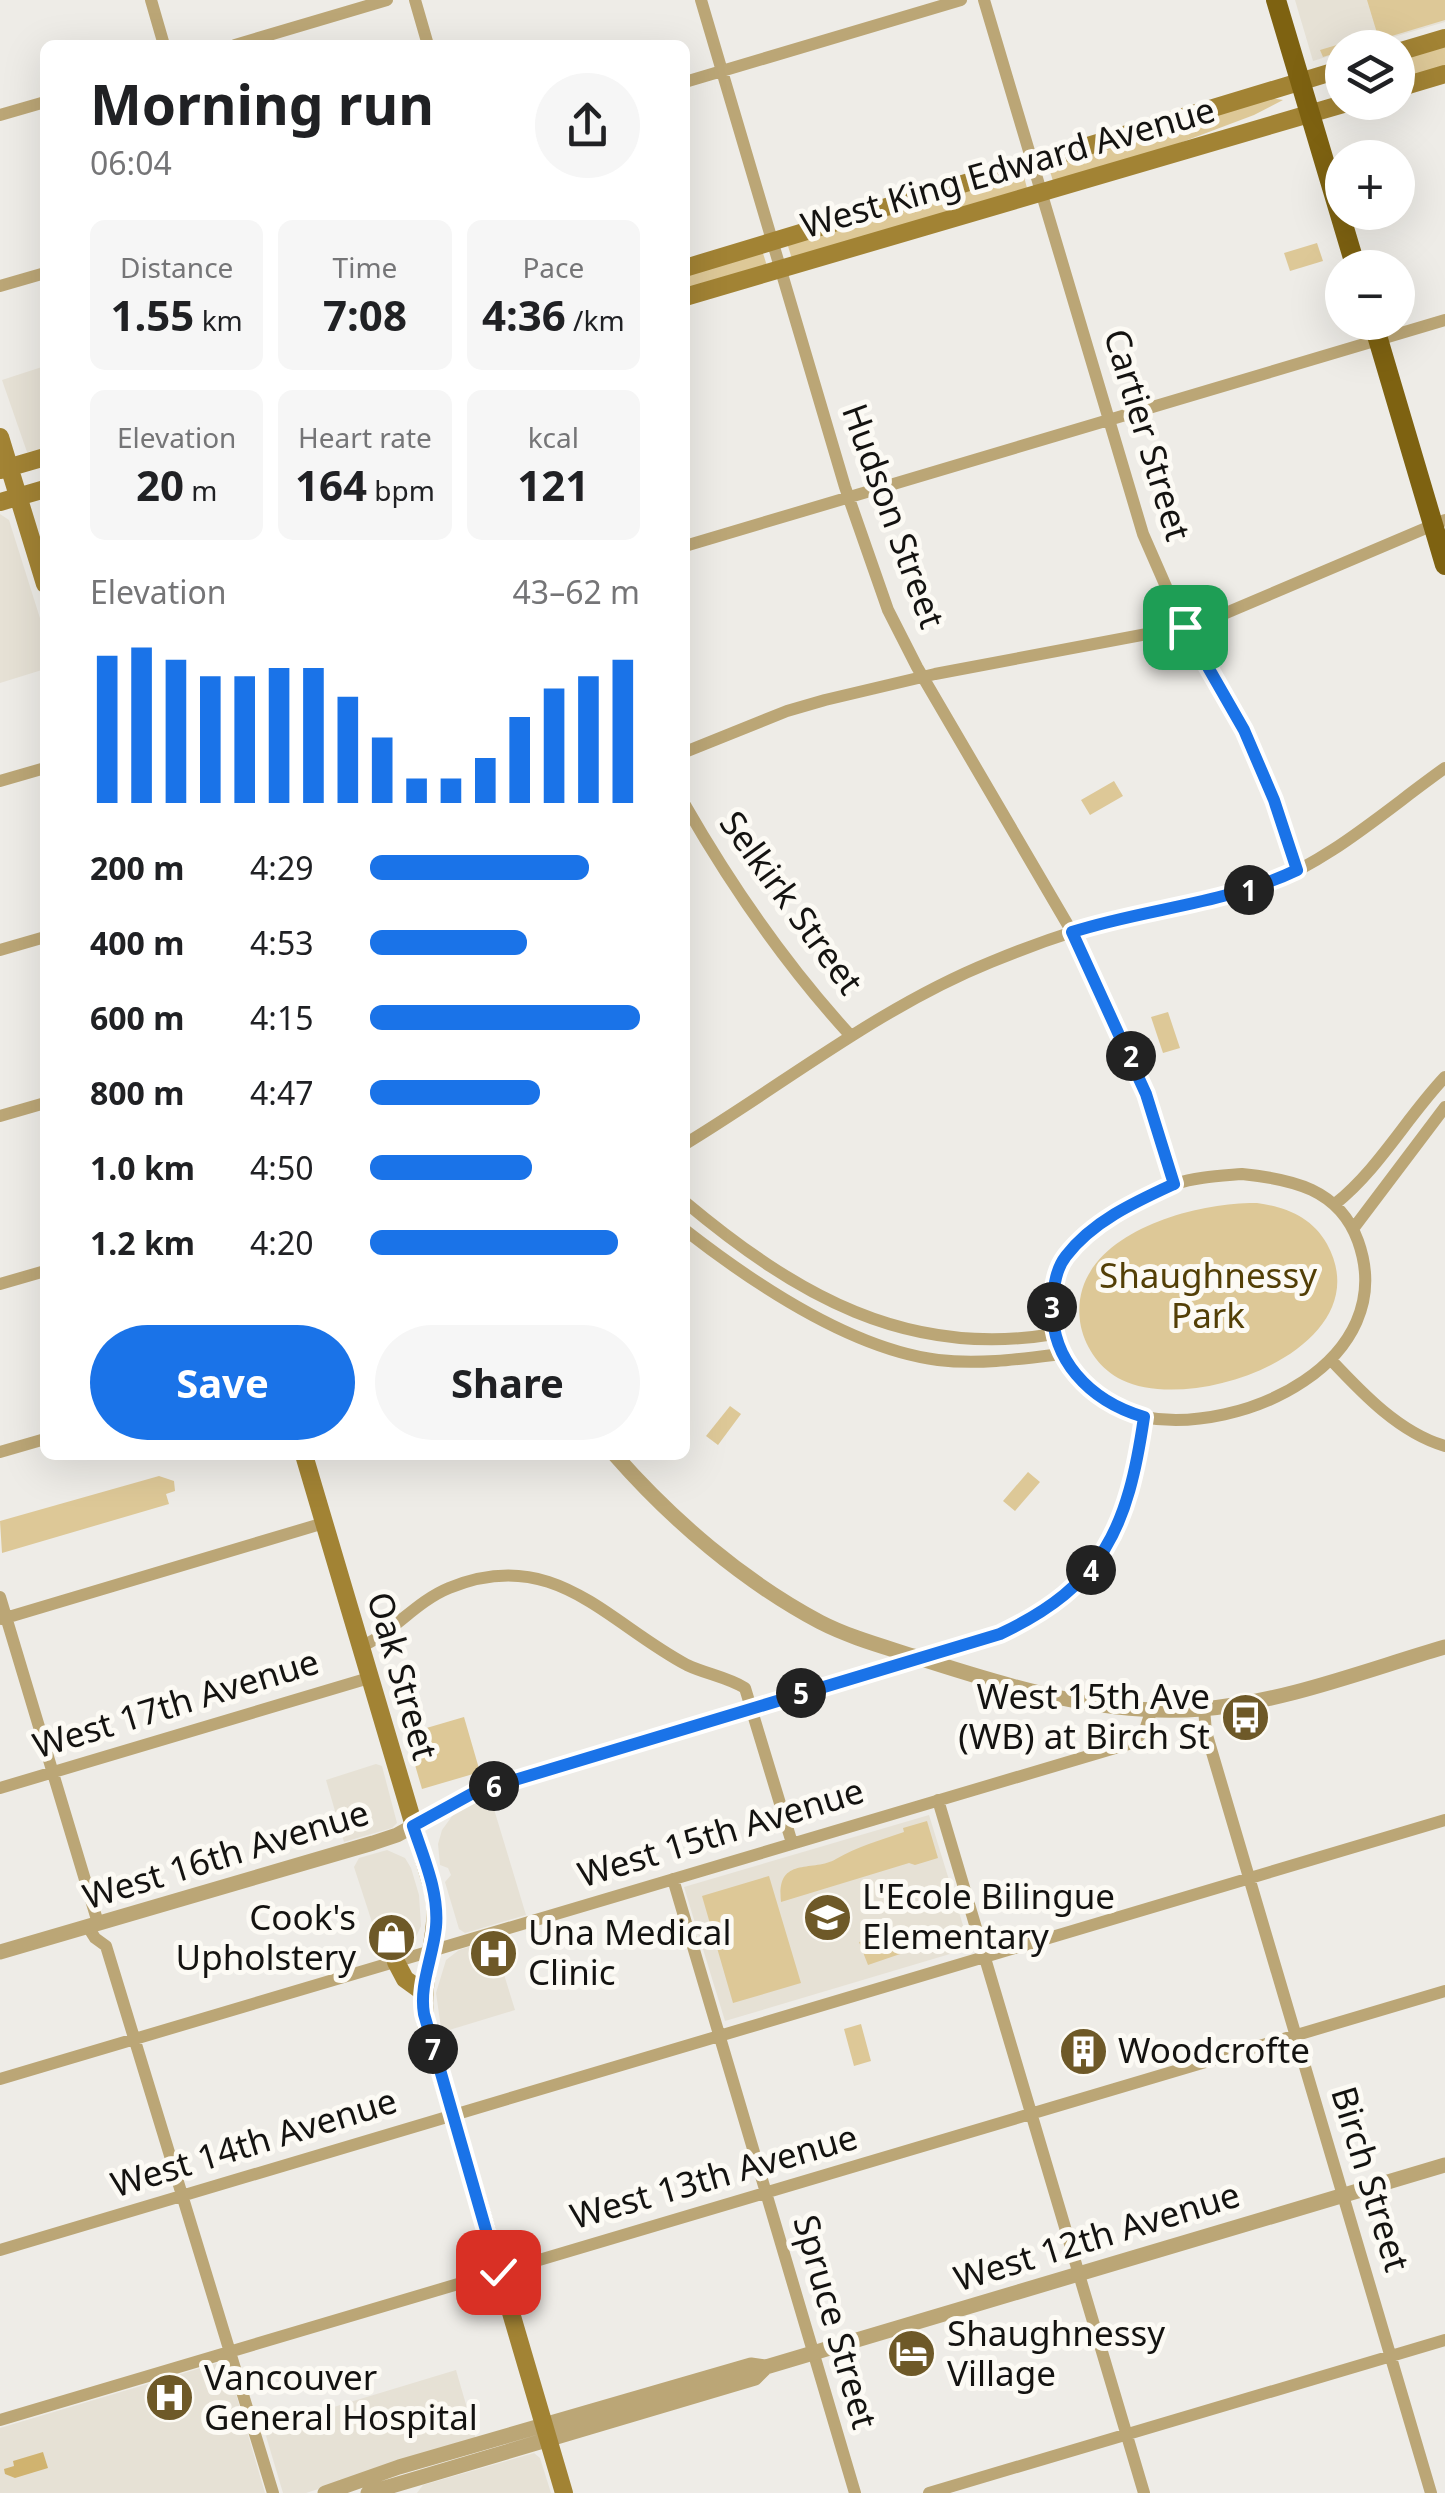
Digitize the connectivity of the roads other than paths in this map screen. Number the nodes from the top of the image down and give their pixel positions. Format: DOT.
graph roads {
  1 [pos="151,0"];
  2 [pos="386,0"];
  3 [pos="415,0"];
  4 [pos="701,0"];
  5 [pos="961,0"];
  6 [pos="984,0"];
  7 [pos="1276,0"];
  8 [pos="1445,38"];
  9 [pos="163,40"];
  10 [pos="252,40"];
  11 [pos="427,40"];
  12 [pos="1415,47"];
  13 [pos="723,70"];
  14 [pos="1325,73"];
  15 [pos="1445,74"];
  16 [pos="690,80"];
  17 [pos="1300,81"];
  18 [pos="1415,83"];
  19 [pos="40,103"];
  20 [pos="1325,110"];
  21 [pos="1310,114"];
  22 [pos="0,115"];
  23 [pos="1033,164"];
  24 [pos="1042,191"];
  25 [pos="773,242"];
  26 [pos="1351,250"];
  27 [pos="690,267"];
  28 [pos="781,268"];
  29 [pos="40,274"];
  30 [pos="0,286"];
  31 [pos="690,295"];
  32 [pos="1445,320"];
  33 [pos="1415,325"];
  34 [pos="1349,340"];
  35 [pos="1379,340"];
  36 [pos="1110,419"];
  37 [pos="0,438"];
  38 [pos="40,458"];
  39 [pos="4,469"];
  40 [pos="40,490"];
  41 [pos="849,498"];
  42 [pos="9,500"];
  43 [pos="1439,522"];
  44 [pos="690,545"];
  45 [pos="1445,565"];
  46 [pos="40,572"];
  47 [pos="1185,627"];
  48 [pos="922,676"];
  49 [pos="690,750"];
  50 [pos="1445,768"];
  51 [pos="40,769"];
  52 [pos="0,781"];
  53 [pos="690,813"];
  54 [pos="1297,870"];
  55 [pos="1072,932"];
  56 [pos="40,938"];
  57 [pos="0,950"];
  58 [pos="850,1035"];
  59 [pos="1445,1076"];
  60 [pos="40,1104"];
  61 [pos="1445,1107"];
  62 [pos="0,1116"];
  63 [pos="690,1141"];
  64 [pos="1174,1184"];
  65 [pos="1336,1204"];
  66 [pos="690,1206"];
  67 [pos="1353,1229"];
  68 [pos="690,1234"];
  69 [pos="40,1272"];
  70 [pos="0,1284"];
  71 [pos="1054,1334"];
  72 [pos="1061,1354"];
  73 [pos="1332,1361"];
  74 [pos="1144,1417"];
  75 [pos="40,1440"];
  76 [pos="1445,1446"];
  77 [pos="0,1452"];
  78 [pos="305,1460"];
  79 [pos="620,1460"];
  80 [pos="324,1523"];
  81 [pos="0,1597"];
  82 [pos="3,1618"];
  83 [pos="360,1647"];
  84 [pos="1445,1648"];
  85 [pos="1422,1654"];
  86 [pos="920,1658"];
  87 [pos="1445,1661"];
  88 [pos="368,1678"];
  89 [pos="752,1708"];
  90 [pos="1204,1708"];
  91 [pos="1152,1710"];
  92 [pos="54,1772"];
  93 [pos="0,1788"];
  94 [pos="938,1800"];
  95 [pos="1445,1820"];
  96 [pos="413,1826"];
  97 [pos="792,1843"];
  98 [pos="1248,1878"];
  99 [pos="674,1880"];
  100 [pos="99,1923"];
  101 [pos="106,1946"];
  102 [pos="432,1951"];
  103 [pos="0,1952"];
  104 [pos="984,1955"];
  105 [pos="396,1962"];
  106 [pos="1445,1990"];
  107 [pos="423,1992"];
  108 [pos="719,2035"];
  109 [pos="1296,2035"];
  110 [pos="135,2038"];
  111 [pos="0,2079"];
  112 [pos="1032,2114"];
  113 [pos="452,2115"];
  114 [pos="1445,2165"];
  115 [pos="766,2192"];
  116 [pos="185,2195"];
  117 [pos="1344,2195"];
  118 [pos="0,2250"];
  119 [pos="498,2272"];
  120 [pos="1079,2274"];
  121 [pos="1445,2340"];
  122 [pos="231,2352"];
  123 [pos="813,2354"];
  124 [pos="1390,2356"];
  125 [pos="0,2420"];
  126 [pos="547,2432"];
  127 [pos="1127,2434"];
  128 [pos="408,2487"];
  129 [pos="273,2493"];
  130 [pos="325,2493"];
  131 [pos="368,2493"];
  132 [pos="564,2493"];
  133 [pos="855,2493"];
  134 [pos="929,2493"];
  135 [pos="1144,2493"];
  136 [pos="1431,2493"];
  1 -- 9 [label="street"];
  2 -- 10 [label="street"];
  3 -- 11 [label="street"];
  4 -- 13 [label="street, Hudson Street"];
  5 -- 13 [label="street"];
  6 -- 23 [label="street, Cartier Street"];
  7 -- 17 [label="highway"];
  8 -- 12 [label="main road"];
  13 -- 16 [label="street"];
  13 -- 25 [label="street, Hudson Street"];
  14 -- 17 [label="main road, West King Edward Avenue"];
  15 -- 18 [label="main road"];
  17 -- 21 [label="highway"];
  17 -- 23 [label="main road, West King Edward Avenue"];
  19 -- 22 [label="street"];
  20 -- 21 [label="main road, West King Edward Avenue"];
  21 -- 24 [label="main road, West King Edward Avenue"];
  21 -- 26 [label="highway"];
  23 -- 24 [label="street, Cartier Street"];
  23 -- 25 [label="main road, West King Edward Avenue"];
  24 -- 28 [label="main road, West King Edward Avenue"];
  24 -- 36 [label="street, Cartier Street"];
  25 -- 27 [label="main road, West King Edward Avenue"];
  25 -- 28 [label="street, Hudson Street"];
  28 -- 31 [label="main road, West King Edward Avenue"];
  28 -- 41 [label="street, Hudson Street"];
  29 -- 30 [label="street"];
  32 -- 33 [label="street"];
  34 -- 36 [label="street"];
  35 -- 43 [label="highway"];
  36 -- 41 [label="street"];
  36 -- 47 [label="street, Cartier Street"];
  37 -- 39 [label="main road"];
  38 -- 39 [label="main road"];
  39 -- 42 [label="main road"];
  40 -- 42 [label="main road"];
  41 -- 44 [label="street"];
  41 -- 48 [label="street, Hudson Street"];
  42 -- 46 [label="main road"];
  43 -- 45 [label="highway"];
  43 -- 47 [label="street"];
  47 -- 48 [label="street"];
  47 -- 54 [label="street, Cartier Street"];
  48 -- 49 [label="street"];
  48 -- 55 [label="street, Hudson Street"];
  50 -- 54 [label="street"];
  51 -- 52 [label="street"];
  53 -- 58 [label="street, Selkirk Street"];
  54 -- 55 [label="street"];
  55 -- 58 [label="street"];
  55 -- 64 [label="street, Hudson Street"];
  56 -- 57 [label="street"];
  58 -- 63 [label="street"];
  59 -- 65 [label="street"];
  60 -- 62 [label="street"];
  61 -- 67 [label="street"];
  64 -- 65 [label="street"];
  64 -- 71 [label="street"];
  65 -- 67 [label="street"];
  66 -- 71 [label="street"];
  67 -- 73 [label="street"];
  68 -- 72 [label="street"];
  69 -- 70 [label="street"];
  71 -- 72 [label="street"];
  72 -- 74 [label="street"];
  73 -- 74 [label="street"];
  73 -- 76 [label="street"];
  74 -- 86 [label="street"];
  75 -- 77 [label="street"];
  78 -- 80 [label="main road, Oak Street"];
  79 -- 86 [label="street"];
  80 -- 82 [label="street"];
  80 -- 83 [label="main road, Oak Street"];
  81 -- 82 [label="street"];
  82 -- 92 [label="street"];
  83 -- 88 [label="main road, Oak Street"];
  83 -- 89 [label="street"];
  84 -- 85 [label="street"];
  85 -- 87 [label="street"];
  85 -- 90 [label="street"];
  86 -- 89 [label="street, West 16th Avenue"];
  86 -- 91 [label="street"];
  88 -- 92 [label="street, West 17th Avenue"];
  88 -- 96 [label="main road, Oak Street"];
  89 -- 96 [label="street, West 16th Avenue"];
  89 -- 97 [label="street"];
  90 -- 91 [label="street"];
  90 -- 98 [label="street, Birch Street"];
  91 -- 94 [label="street, West 15th Avenue"];
  92 -- 93 [label="street, West 17th Avenue"];
  92 -- 100 [label="street"];
  94 -- 97 [label="street, West 15th Avenue"];
  94 -- 104 [label="street"];
  95 -- 98 [label="street, West 14th Avenue"];
  96 -- 100 [label="street, West 16th Avenue"];
  96 -- 102 [label="main road, Oak Street"];
  97 -- 99 [label="street, West 15th Avenue"];
  98 -- 104 [label="street, West 14th Avenue"];
  98 -- 109 [label="street, Birch Street"];
  99 -- 102 [label="street, West 15th Avenue"];
  99 -- 108 [label="street, Spruce Street"];
  100 -- 101 [label="street"];
  100 -- 101 [label="street"];
  100 -- 103 [label="street, West 16th Avenue"];
  101 -- 110 [label="street"];
  102 -- 105 [label="street, West 15th Avenue"];
  102 -- 107 [label="main road, Oak Street"];
  104 -- 108 [label="street, West 14th Avenue"];
  104 -- 112 [label="street"];
  105 -- 107 [label="main road"];
  105 -- 110 [label="street, West 15th Avenue"];
  106 -- 109 [label="street, West 13th Avenue"];
  107 -- 113 [label="main road, Oak Street"];
  108 -- 113 [label="street, West 14th Avenue"];
  108 -- 115 [label="street, Spruce Street"];
  109 -- 112 [label="street, West 13th Avenue"];
  109 -- 117 [label="street, Birch Street"];
  110 -- 111 [label="street, West 15th Avenue"];
  110 -- 116 [label="street"];
  112 -- 115 [label="street, West 13th Avenue"];
  112 -- 120 [label="street"];
  113 -- 116 [label="street, West 14th Avenue"];
  113 -- 119 [label="main road, Oak Street"];
  114 -- 117 [label="street, West 12th Avenue"];
  115 -- 119 [label="street, West 13th Avenue"];
  115 -- 123 [label="street, Spruce Street"];
  116 -- 118 [label="street, West 14th Avenue"];
  116 -- 122 [label="street"];
  117 -- 120 [label="street, West 12th Avenue"];
  117 -- 124 [label="street, Birch Street"];
  119 -- 122 [label="street, West 13th Avenue"];
  119 -- 126 [label="main road, Oak Street"];
  120 -- 123 [label="street, West 12th Avenue"];
  120 -- 127 [label="street"];
  121 -- 124 [label="street"];
  122 -- 125 [label="street, West 13th Avenue"];
  122 -- 129 [label="street"];
  123 -- 126 [label="street, West 12th Avenue"];
  123 -- 133 [label="street, Spruce Street"];
  124 -- 127 [label="street"];
  124 -- 136 [label="street, Birch Street"];
  126 -- 128 [label="street, West 12th Avenue"];
  126 -- 130 [label="street, West 12th Avenue"];
  126 -- 132 [label="main road, Oak Street"];
  127 -- 134 [label="street"];
  127 -- 135 [label="street"];
  128 -- 131 [label="street, West 12th Avenue"];
}
